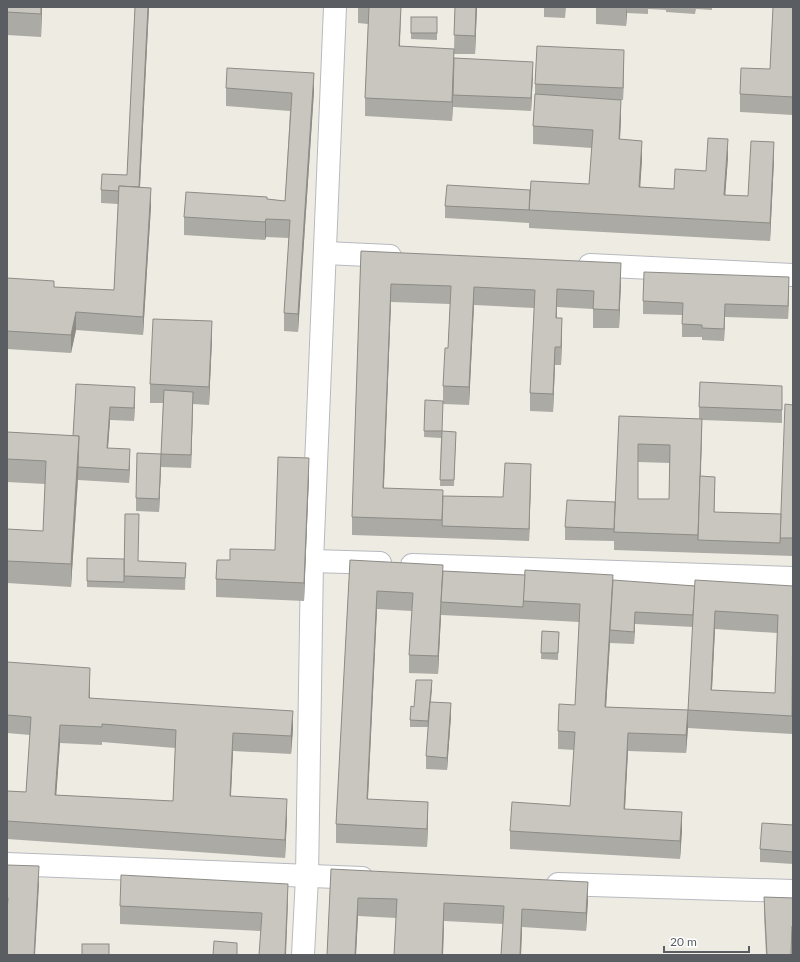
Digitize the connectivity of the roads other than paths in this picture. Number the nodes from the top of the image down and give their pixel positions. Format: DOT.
graph roads {
  1 [pos="335,7"];
  2 [pos="325,253"];
  3 [pos="412,257"];
  4 [pos="571,264"];
  5 [pos="793,275"];
  6 [pos="312,561"];
  7 [pos="793,578"];
  8 [pos="7,864"];
  9 [pos="307,876"];
  10 [pos="378,879"];
  11 [pos="538,883"];
  12 [pos="793,891"];
  13 [pos="303,955"];
  1 -- 2 [label="street"];
  2 -- 3 [label="street"];
  2 -- 6 [label="street"];
  4 -- 5 [label="street"];
  6 -- 7 [label="street"];
  6 -- 9 [label="street"];
  8 -- 9 [label="street"];
  9 -- 10 [label="street"];
  9 -- 13 [label="street"];
  11 -- 12 [label="street"];
}
